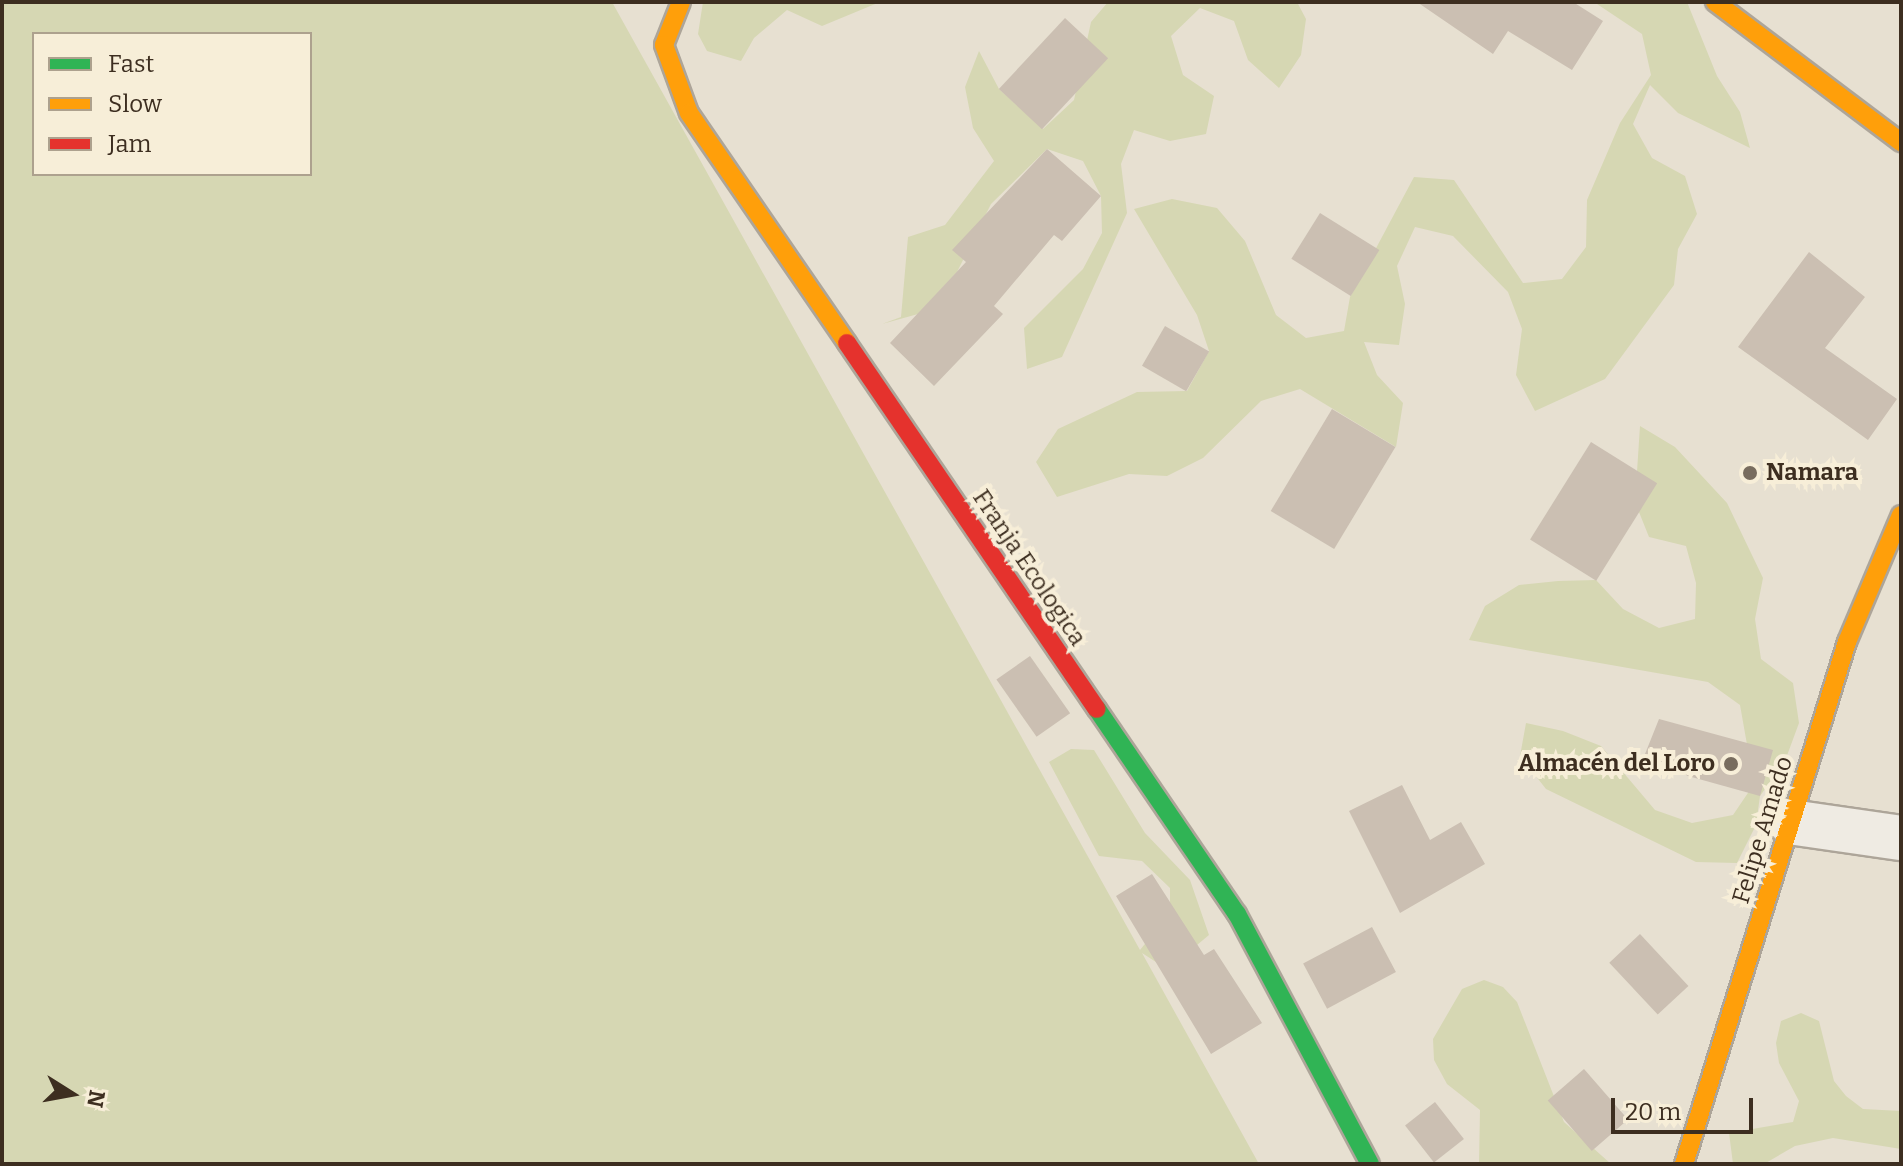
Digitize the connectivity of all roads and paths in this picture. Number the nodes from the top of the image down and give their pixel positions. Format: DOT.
graph roads {
  1 [pos="681,2"];
  2 [pos="1715,2"];
  3 [pos="1901,142"];
  4 [pos="1901,515"];
  5 [pos="1790,822"];
  6 [pos="1901,838"];
  7 [pos="1370,1164"];
  8 [pos="1684,1164"];
  1 -- 7 [label="street, Franja Ecologica"];
  2 -- 3 [label="street"];
  4 -- 5 [label="street, Felipe Amado"];
  5 -- 6 [label="street"];
  5 -- 8 [label="street, Felipe Amado"];
}
